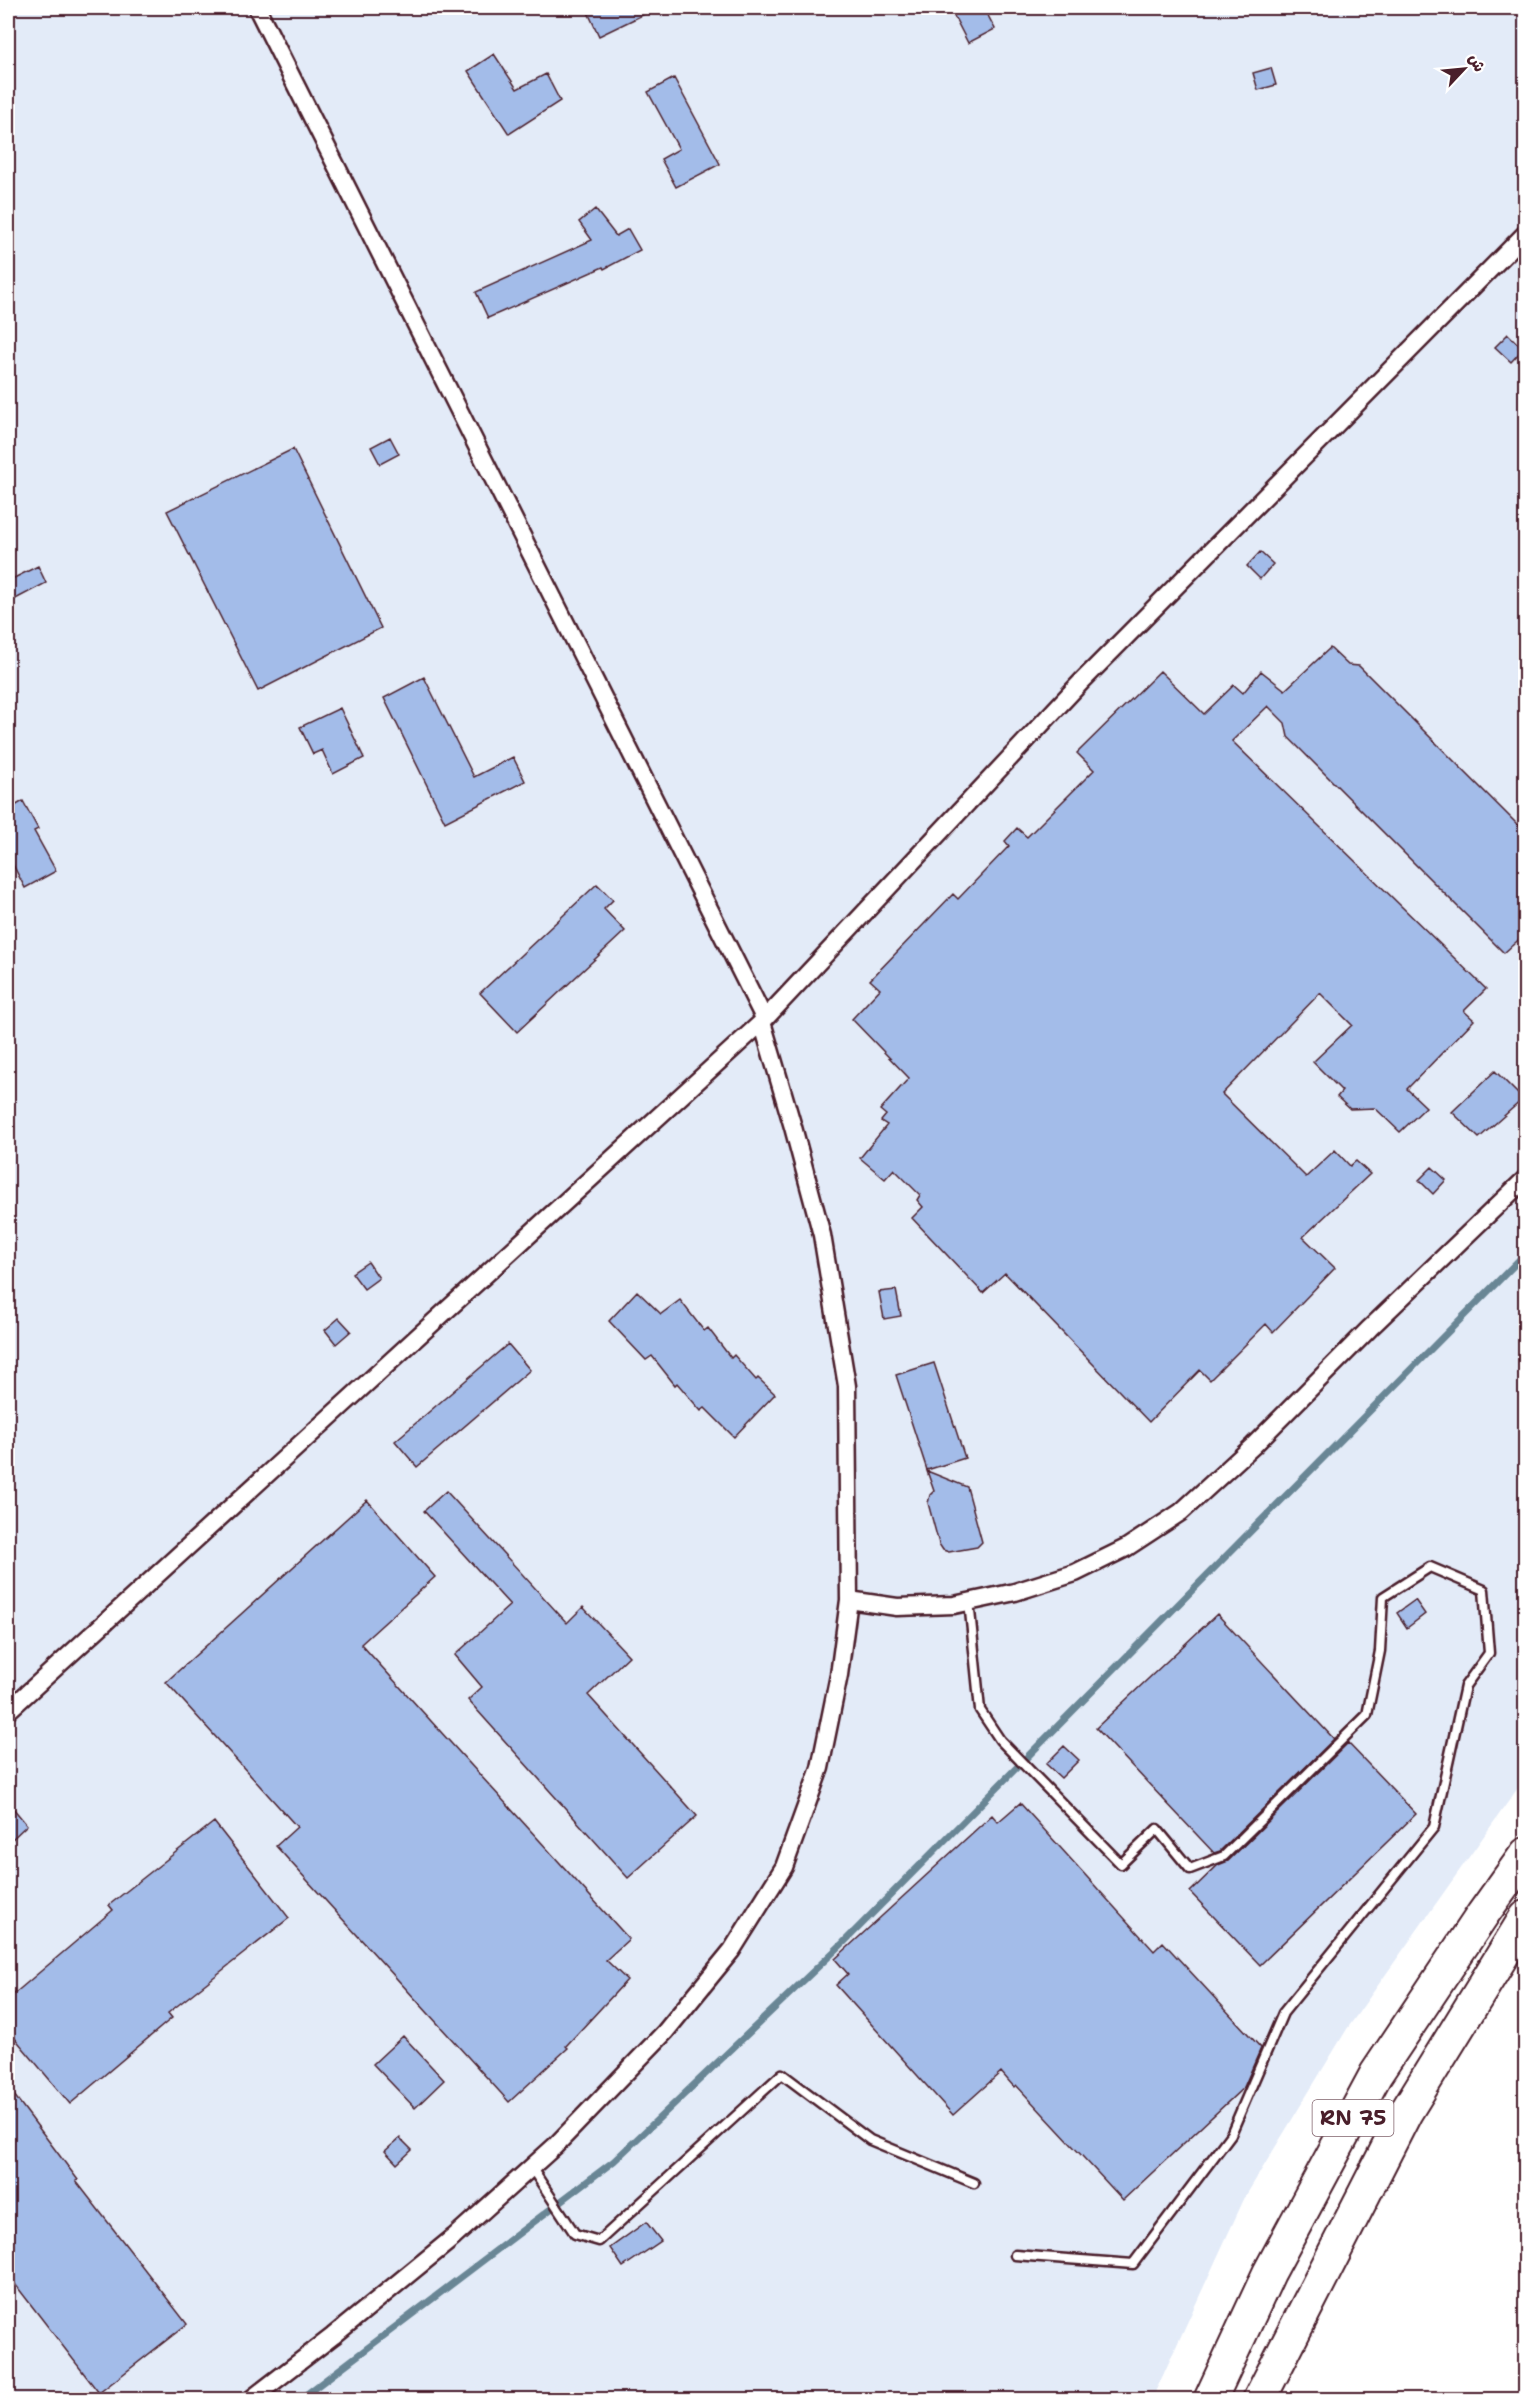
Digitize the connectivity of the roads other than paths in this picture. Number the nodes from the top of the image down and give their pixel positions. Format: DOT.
graph roads {
  1 [pos="257,8"];
  2 [pos="1526,234"];
  3 [pos="763,1020"];
  4 [pos="1526,1178"];
  5 [pos="849,1599"];
  6 [pos="969,1601"];
  7 [pos="8,1712"];
  8 [pos="1526,1854"];
  9 [pos="1526,1917"];
  10 [pos="531,2167"];
  11 [pos="974,2183"];
  12 [pos="1015,2255"];
  13 [pos="250,2400"];
  14 [pos="1210,2400"];
  15 [pos="1259,2400"];
  1 -- 3 [label="street"];
  2 -- 3 [label="street"];
  3 -- 5 [label="street"];
  3 -- 7 [label="street"];
  4 -- 6 [label="street"];
  5 -- 6 [label="street"];
  5 -- 10 [label="street"];
  6 -- 12 [label="lane"];
  8 -- 14 [label="highway, RN 75"];
  9 -- 15 [label="highway, RN 75"];
  10 -- 11 [label="lane"];
  10 -- 13 [label="street"];
}
